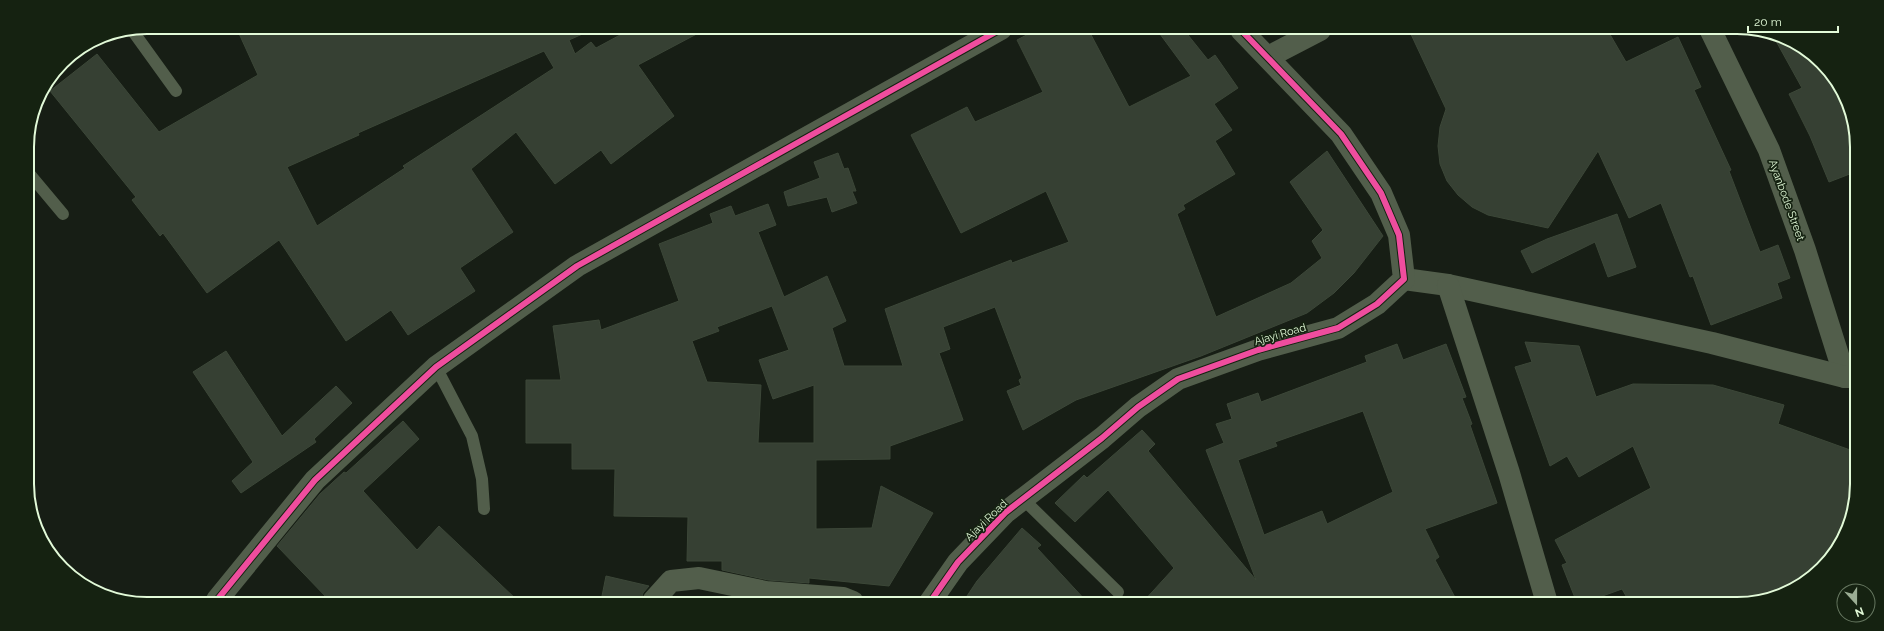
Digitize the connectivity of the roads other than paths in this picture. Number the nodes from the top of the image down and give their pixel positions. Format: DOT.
graph roads {
  1 [pos="992,34"];
  2 [pos="1245,34"];
  3 [pos="1312,34"];
  4 [pos="1712,34"];
  5 [pos="135,35"];
  6 [pos="1268,57"];
  7 [pos="176,91"];
  8 [pos="34,180"];
  9 [pos="62,214"];
  10 [pos="1404,279"];
  11 [pos="1448,285"];
  12 [pos="436,367"];
  13 [pos="1849,377"];
  14 [pos="1023,499"];
  15 [pos="484,509"];
  16 [pos="1118,592"];
  17 [pos="219,597"];
  18 [pos="657,597"];
  19 [pos="830,597"];
  20 [pos="934,597"];
  21 [pos="1545,597"];
  1 -- 12 [label="street"];
  2 -- 6 [label="street"];
  3 -- 6 [label="street"];
  4 -- 13 [label="street, Ayanbode Street"];
  5 -- 7 [label="lane"];
  6 -- 10 [label="street"];
  8 -- 9 [label="lane"];
  10 -- 11 [label="street"];
  10 -- 14 [label="street, Ajayi Road"];
  11 -- 13 [label="street"];
  11 -- 21 [label="street"];
  12 -- 15 [label="lane"];
  12 -- 17 [label="street"];
  14 -- 16 [label="lane"];
  14 -- 20 [label="street, Ajayi Road"];
  18 -- 19 [label="street"];
}
